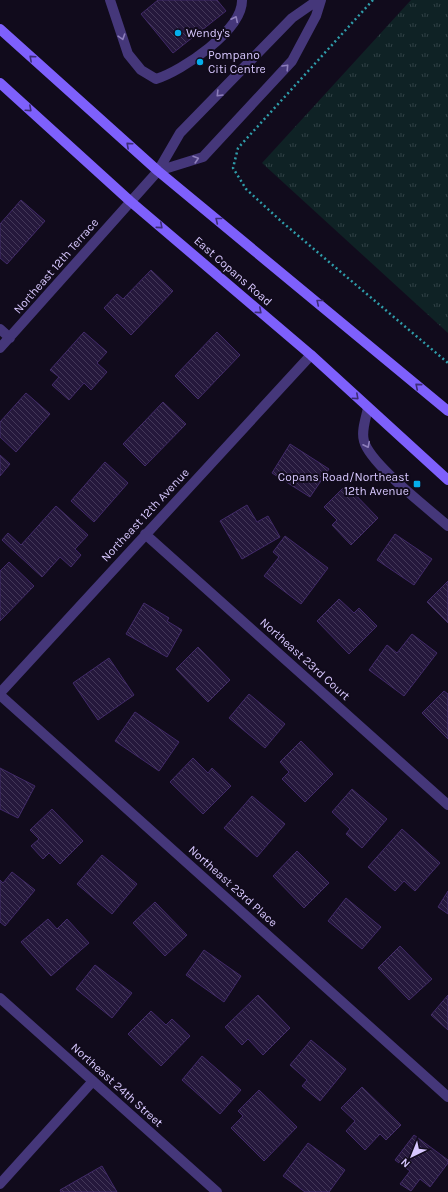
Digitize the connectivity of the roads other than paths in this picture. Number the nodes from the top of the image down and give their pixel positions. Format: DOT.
graph roads {
  1 [pos="110,0"];
  2 [pos="242,0"];
  3 [pos="319,0"];
  4 [pos="0,29"];
  5 [pos="0,83"];
  6 [pos="158,171"];
  7 [pos="130,201"];
  8 [pos="0,329"];
  9 [pos="10,338"];
  10 [pos="0,348"];
  11 [pos="311,355"];
  12 [pos="368,408"];
  13 [pos="448,411"];
  14 [pos="448,480"];
  15 [pos="448,526"];
  16 [pos="145,534"];
  17 [pos="0,694"];
  18 [pos="448,805"];
  19 [pos="0,998"];
  20 [pos="93,1081"];
  21 [pos="448,1097"];
  22 [pos="0,1184"];
  23 [pos="217,1192"];
  1 -- 2 [label="street, one-way"];
  3 -- 6 [label="street, Northeast 12th Terrace, one-way"];
  6 -- 3 [label="street, one-way"];
  6 -- 4 [label="main road, one-way"];
  5 -- 7 [label="main road, East Copans Road, one-way"];
  6 -- 7 [label="street, Northeast 12th Terrace"];
  13 -- 6 [label="main road, one-way"];
  7 -- 9 [label="street, Northeast 12th Terrace"];
  7 -- 11 [label="main road, East Copans Road, one-way"];
  8 -- 9 [label="street"];
  9 -- 10 [label="street, Northeast 12th Terrace"];
  11 -- 12 [label="main road, East Copans Road, one-way"];
  11 -- 16 [label="street, Northeast 12th Avenue"];
  12 -- 14 [label="main road, East Copans Road"];
  12 -- 15 [label="street, one-way"];
  16 -- 17 [label="street, Northeast 12th Avenue"];
  16 -- 18 [label="street, Northeast 23rd Court"];
  17 -- 21 [label="street, Northeast 23rd Place"];
  19 -- 20 [label="street, Northeast 24th Street"];
  20 -- 22 [label="street"];
  20 -- 23 [label="street, Northeast 24th Street"];
}
